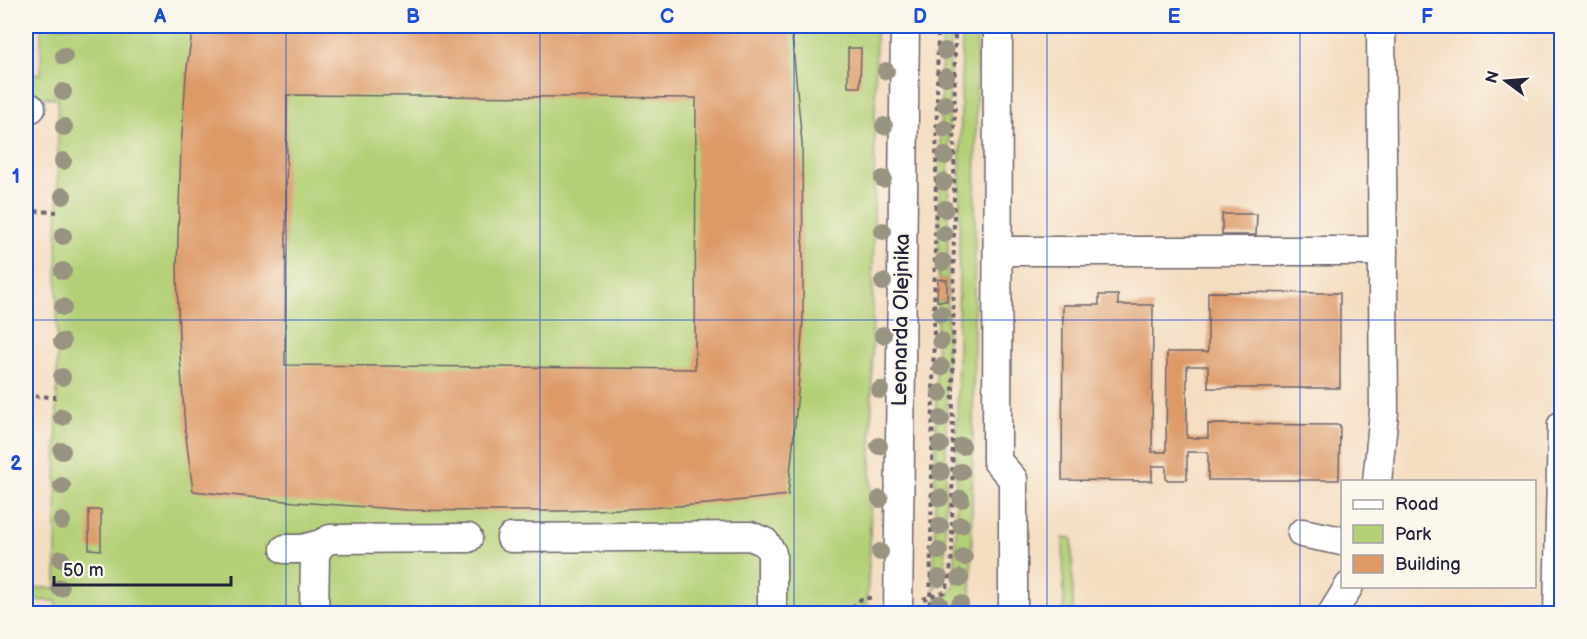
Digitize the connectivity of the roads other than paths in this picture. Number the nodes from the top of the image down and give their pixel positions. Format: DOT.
graph roads {
  1 [pos="904,26"];
  2 [pos="998,26"];
  3 [pos="1381,26"];
  4 [pos="998,251"];
  5 [pos="1383,251"];
  6 [pos="1562,425"];
  7 [pos="1377,480"];
  8 [pos="1302,533"];
  9 [pos="468,538"];
  10 [pos="511,538"];
  11 [pos="1341,541"];
  12 [pos="321,544"];
  13 [pos="285,549"];
  14 [pos="1348,588"];
  15 [pos="898,604"];
  16 [pos="314,614"];
  17 [pos="772,614"];
  18 [pos="1013,614"];
  19 [pos="1332,614"];
  20 [pos="1558,614"];
  1 -- 15 [label="street, Leonarda Olejnika"];
  2 -- 4 [label="street"];
  3 -- 5 [label="street"];
  4 -- 5 [label="street"];
  4 -- 18 [label="street"];
  5 -- 7 [label="street"];
  6 -- 20 [label="street"];
  8 -- 11 [label="street"];
  9 -- 12 [label="street"];
  10 -- 17 [label="street"];
  12 -- 13 [label="street"];
  12 -- 16 [label="street"];
  14 -- 19 [label="street"];
}
